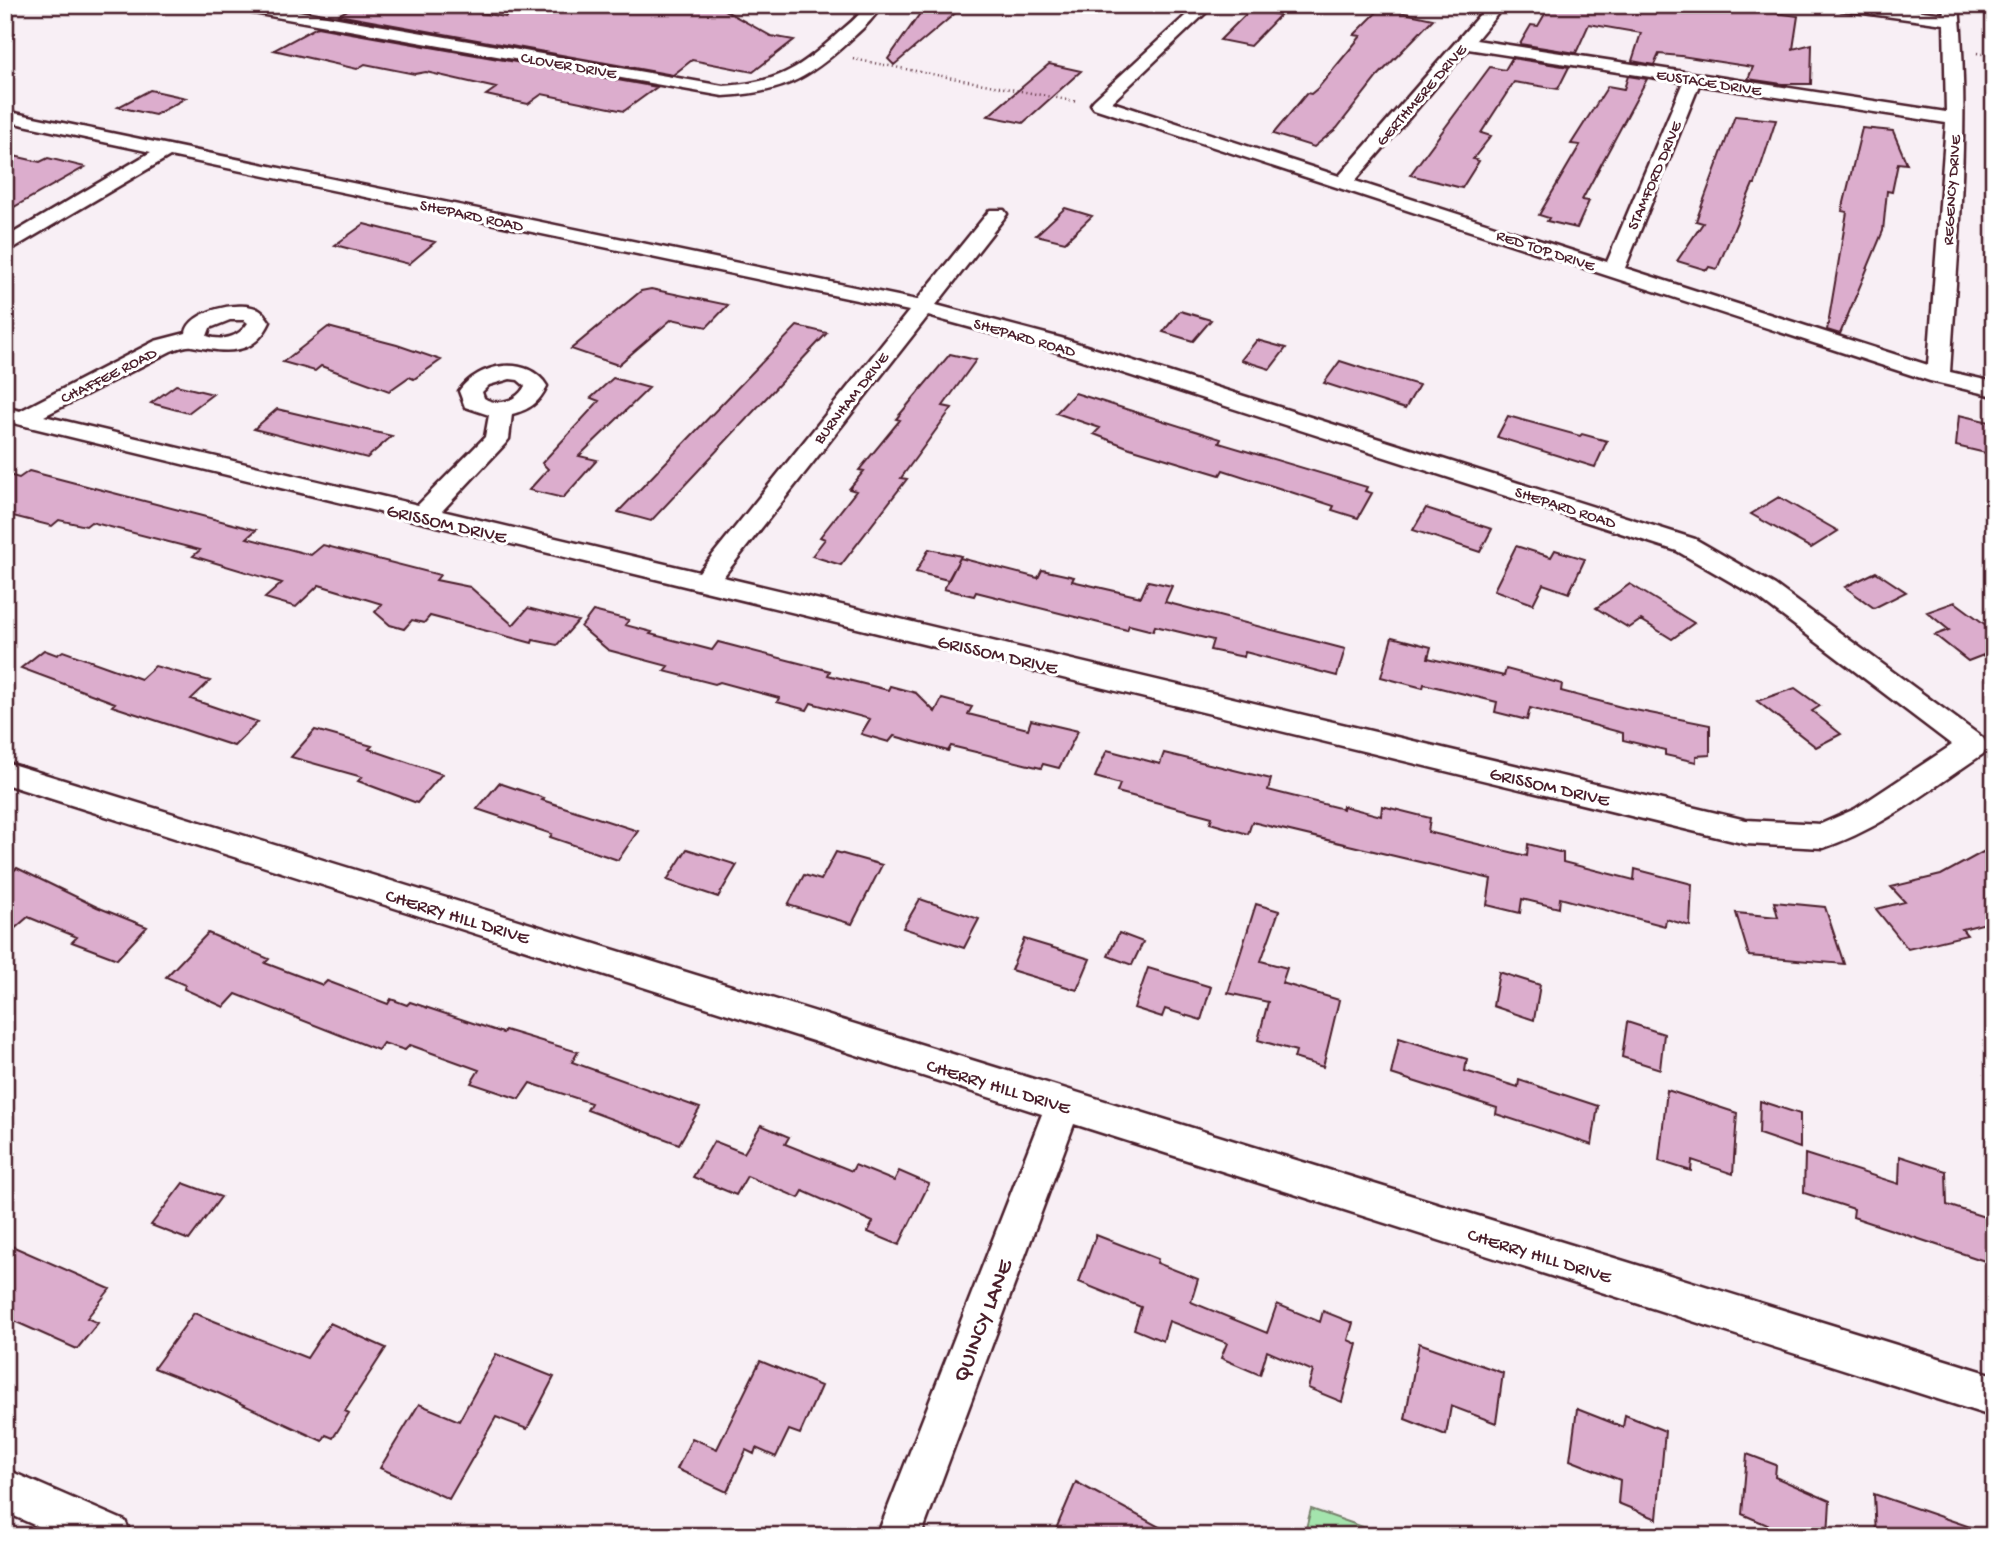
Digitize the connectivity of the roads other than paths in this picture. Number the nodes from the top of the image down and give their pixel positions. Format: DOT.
graph roads {
  1 [pos="874,5"];
  2 [pos="1206,5"];
  3 [pos="1497,5"];
  4 [pos="1841,5"];
  5 [pos="246,6"];
  6 [pos="1952,13"];
  7 [pos="1464,43"];
  8 [pos="1693,79"];
  9 [pos="5,116"];
  10 [pos="1955,119"];
  11 [pos="167,150"];
  12 [pos="1344,182"];
  13 [pos="997,214"];
  14 [pos="5,247"];
  15 [pos="1613,271"];
  16 [pos="920,307"];
  17 [pos="195,337"];
  18 [pos="1938,376"];
  19 [pos="1994,390"];
  20 [pos="501,409"];
  21 [pos="14,416"];
  22 [pos="422,516"];
  23 [pos="705,582"];
  24 [pos="1973,746"];
  25 [pos="5,773"];
  26 [pos="1063,1105"];
  27 [pos="1994,1396"];
  28 [pos="5,1490"];
  29 [pos="110,1536"];
  30 [pos="899,1536"];
  1 -- 5 [label="street, CLOVER DRIVE"];
  2 -- 12 [label="street, RED TOP DRIVE"];
  3 -- 7 [label="street, GERTHMERE DRIVE"];
  4 -- 6 [label="street"];
  6 -- 10 [label="street, REGENCY DRIVE"];
  7 -- 8 [label="street, EUSTACE DRIVE"];
  7 -- 12 [label="street, GERTHMERE DRIVE"];
  8 -- 10 [label="street, EUSTACE DRIVE"];
  8 -- 15 [label="street, STAMFORD DRIVE"];
  9 -- 11 [label="street, SHEPARD ROAD"];
  10 -- 18 [label="street, REGENCY DRIVE"];
  11 -- 14 [label="street"];
  11 -- 16 [label="street, SHEPARD ROAD"];
  12 -- 15 [label="street, RED TOP DRIVE"];
  13 -- 16 [label="street, BURNHAM DRIVE"];
  15 -- 18 [label="street, RED TOP DRIVE"];
  16 -- 23 [label="street, BURNHAM DRIVE"];
  16 -- 24 [label="street, SHEPARD ROAD"];
  17 -- 21 [label="street, CHAFFEE ROAD"];
  18 -- 19 [label="street, RED TOP DRIVE"];
  20 -- 22 [label="street"];
  21 -- 22 [label="street, GRISSOM DRIVE"];
  22 -- 23 [label="street, GRISSOM DRIVE"];
  23 -- 24 [label="street, GRISSOM DRIVE"];
  25 -- 26 [label="street, CHERRY HILL DRIVE"];
  26 -- 27 [label="street, CHERRY HILL DRIVE"];
  26 -- 30 [label="street, QUINCY LANE"];
  28 -- 29 [label="street"];
}
